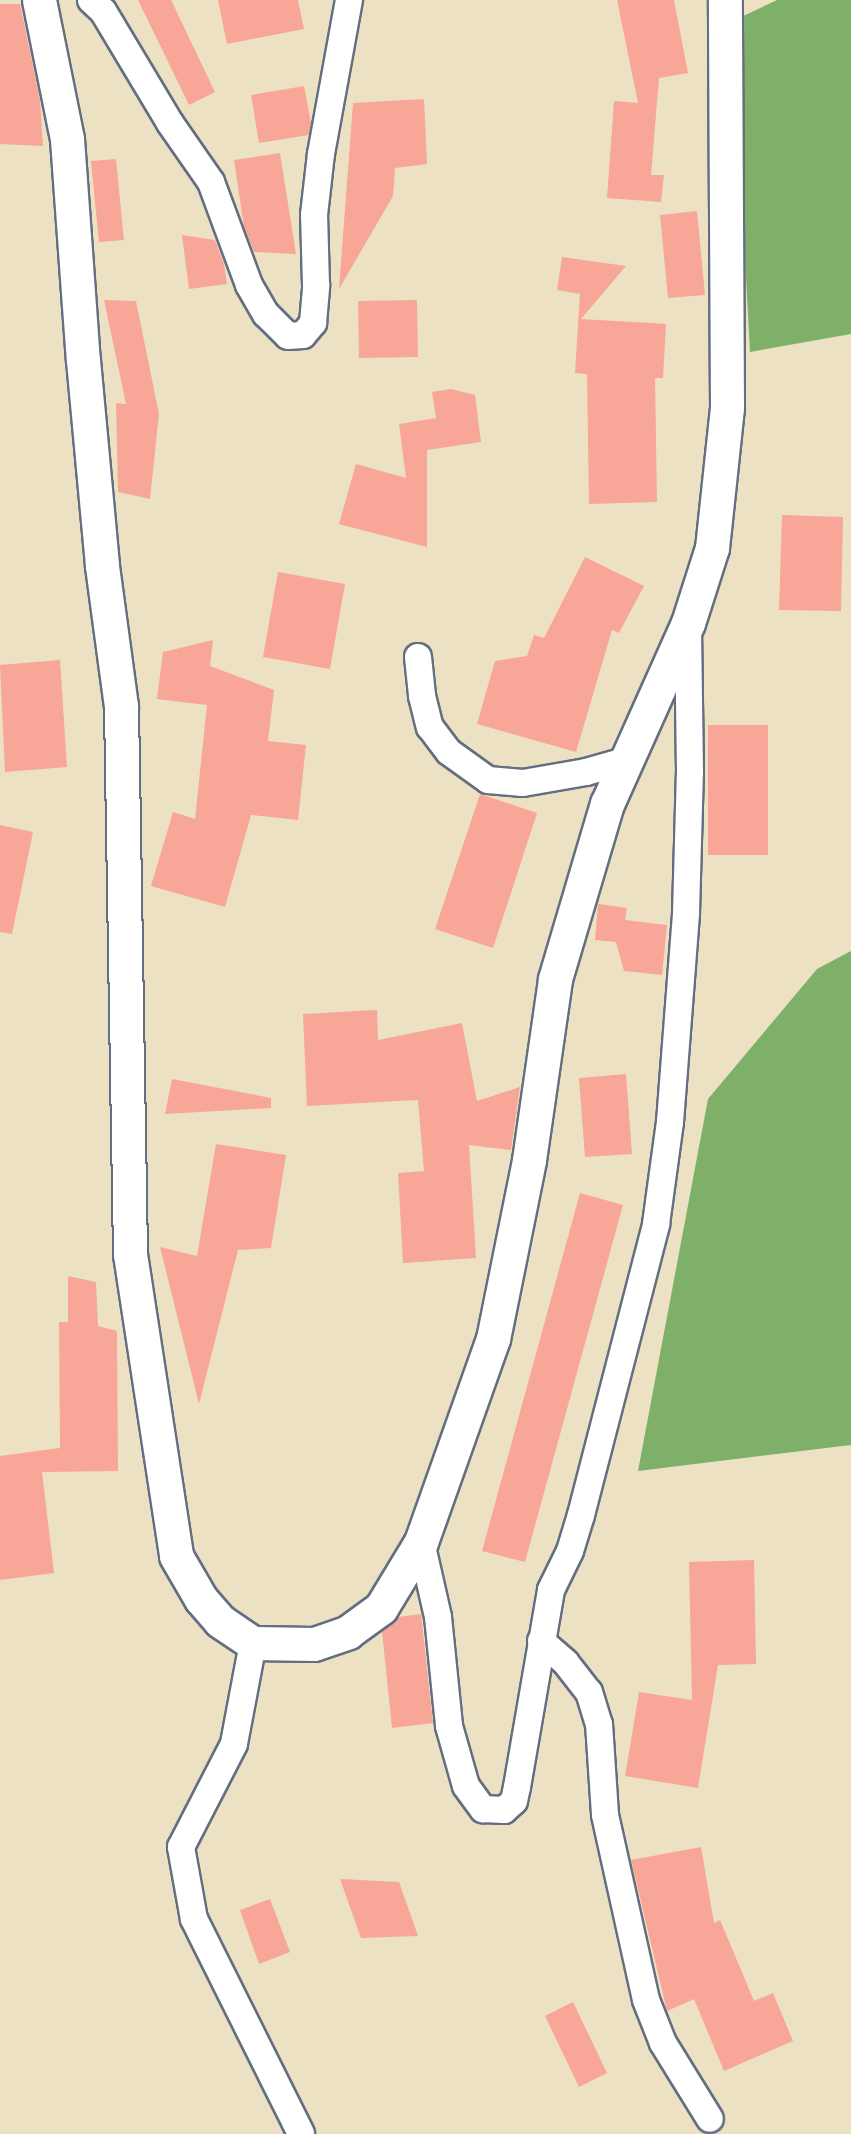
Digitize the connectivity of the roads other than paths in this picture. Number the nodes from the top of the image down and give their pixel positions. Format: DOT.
graph roads {
  1 [pos="38,0"];
  2 [pos="91,0"];
  3 [pos="349,0"];
  4 [pos="724,0"];
  5 [pos="688,623"];
  6 [pos="418,657"];
  7 [pos="628,760"];
  8 [pos="421,1542"];
  9 [pos="541,1641"];
  10 [pos="253,1643"];
  11 [pos="710,2119"];
  12 [pos="301,2134"];
  1 -- 10 [label="street"];
  2 -- 3 [label="street"];
  4 -- 5 [label="street"];
  5 -- 7 [label="street"];
  5 -- 9 [label="street"];
  6 -- 7 [label="street"];
  7 -- 8 [label="street"];
  8 -- 9 [label="street"];
  8 -- 10 [label="street"];
  9 -- 11 [label="street"];
  10 -- 12 [label="street"];
}
